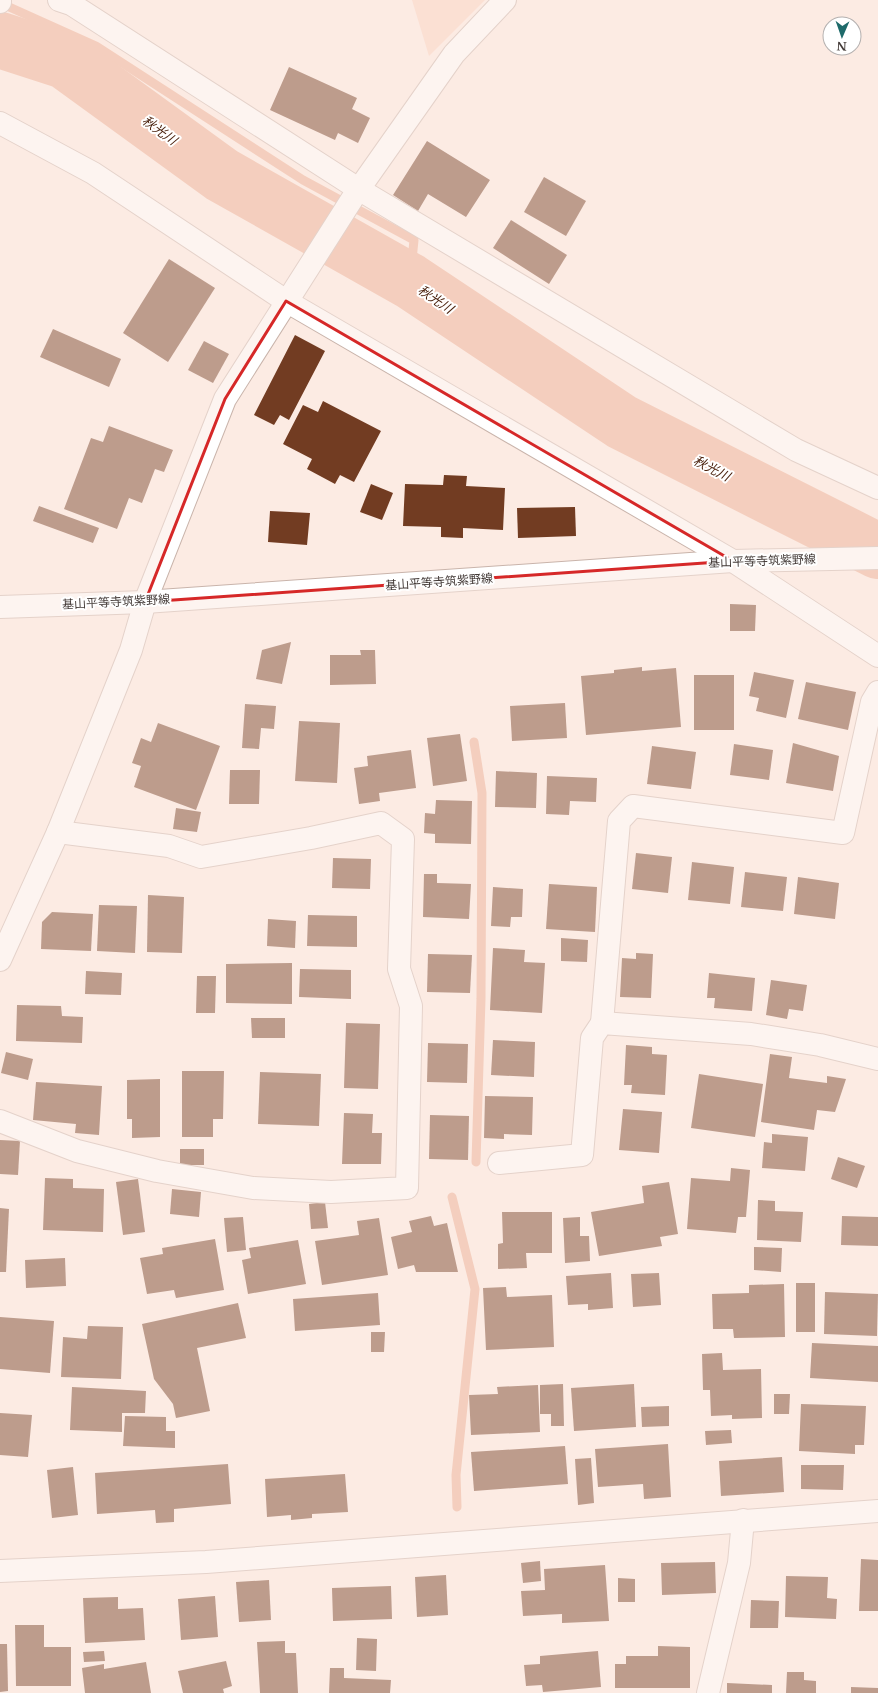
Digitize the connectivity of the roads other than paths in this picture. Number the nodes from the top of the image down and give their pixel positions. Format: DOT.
graph roads {
  1 [pos="59,0"];
  2 [pos="504,0"];
  3 [pos="0,123"];
  4 [pos="357,193"];
  5 [pos="290,296"];
  6 [pos="878,488"];
  7 [pos="878,558"];
  8 [pos="733,561"];
  9 [pos="145,602"];
  10 [pos="0,607"];
  11 [pos="878,656"];
  12 [pos="878,692"];
  13 [pos="58,832"];
  14 [pos="0,960"];
  15 [pos="602,1023"];
  16 [pos="878,1059"];
  17 [pos="0,1122"];
  18 [pos="499,1163"];
  19 [pos="878,1510"];
  20 [pos="743,1520"];
  21 [pos="0,1571"];
  22 [pos="708,1693"];
  1 -- 4 [label="street"];
  2 -- 4 [label="street"];
  3 -- 5 [label="street"];
  4 -- 5 [label="street"];
  4 -- 6 [label="street"];
  5 -- 8 [label="street"];
  5 -- 9 [label="street"];
  7 -- 8 [label="street, 基山平等寺筑紫野線"];
  8 -- 9 [label="street, 基山平等寺筑紫野線"];
  8 -- 11 [label="street"];
  9 -- 10 [label="street, 基山平等寺筑紫野線"];
  9 -- 13 [label="street"];
  12 -- 15 [label="street"];
  13 -- 14 [label="street"];
  13 -- 17 [label="street"];
  15 -- 16 [label="street"];
  15 -- 18 [label="street"];
  19 -- 20 [label="street"];
  20 -- 21 [label="street"];
  20 -- 22 [label="street"];
}
